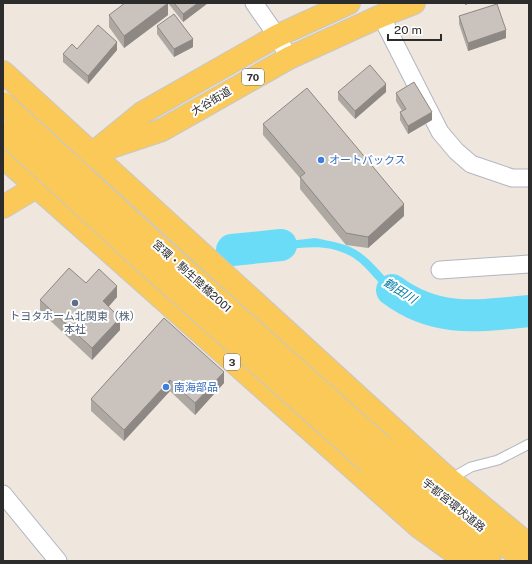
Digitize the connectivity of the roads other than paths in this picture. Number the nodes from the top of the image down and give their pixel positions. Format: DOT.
graph roads {
  1 [pos="254,3"];
  2 [pos="349,3"];
  3 [pos="414,3"];
  4 [pos="381,16"];
  5 [pos="277,36"];
  6 [pos="289,58"];
  7 [pos="3,72"];
  8 [pos="3,103"];
  9 [pos="3,132"];
  10 [pos="93,153"];
  11 [pos="3,157"];
  12 [pos="529,178"];
  13 [pos="36,188"];
  14 [pos="3,208"];
  15 [pos="529,264"];
  16 [pos="440,270"];
  17 [pos="529,444"];
  18 [pos="383,447"];
  19 [pos="369,463"];
  20 [pos="450,479"];
  21 [pos="3,494"];
  22 [pos="529,545"];
  23 [pos="58,561"];
  24 [pos="466,561"];
  25 [pos="490,561"];
  26 [pos="526,561"];
  1 -- 5 [label="street"];
  2 -- 5 [label="main road, 大谷街道 / 70"];
  3 -- 4 [label="main road, 大谷街道 / 70"];
  4 -- 6 [label="main road, 大谷街道 / 70"];
  4 -- 12 [label="street"];
  5 -- 6 [label="street"];
  5 -- 10 [label="main road, 大谷街道 / 70"];
  6 -- 10 [label="main road, 大谷街道 / 70"];
  7 -- 10 [label="main road"];
  8 -- 18 [label="main road, 宮環・駒生陸橋2001, bridge"];
  9 -- 19 [label="main road, 宮環・駒生陸橋2001 / 3, bridge"];
  10 -- 13 [label="main road, 大谷街道 / 70"];
  10 -- 20 [label="main road"];
  11 -- 13 [label="main road, 3"];
  13 -- 14 [label="main road, 大谷街道 / 70"];
  13 -- 24 [label="main road, 3"];
  15 -- 16 [label="street"];
  17 -- 20 [label="lane"];
  18 -- 26 [label="main road, 宇都宮環状道路"];
  19 -- 25 [label="main road, 宇都宮環状道路 / 3"];
  20 -- 22 [label="main road"];
  21 -- 23 [label="street"];
}
